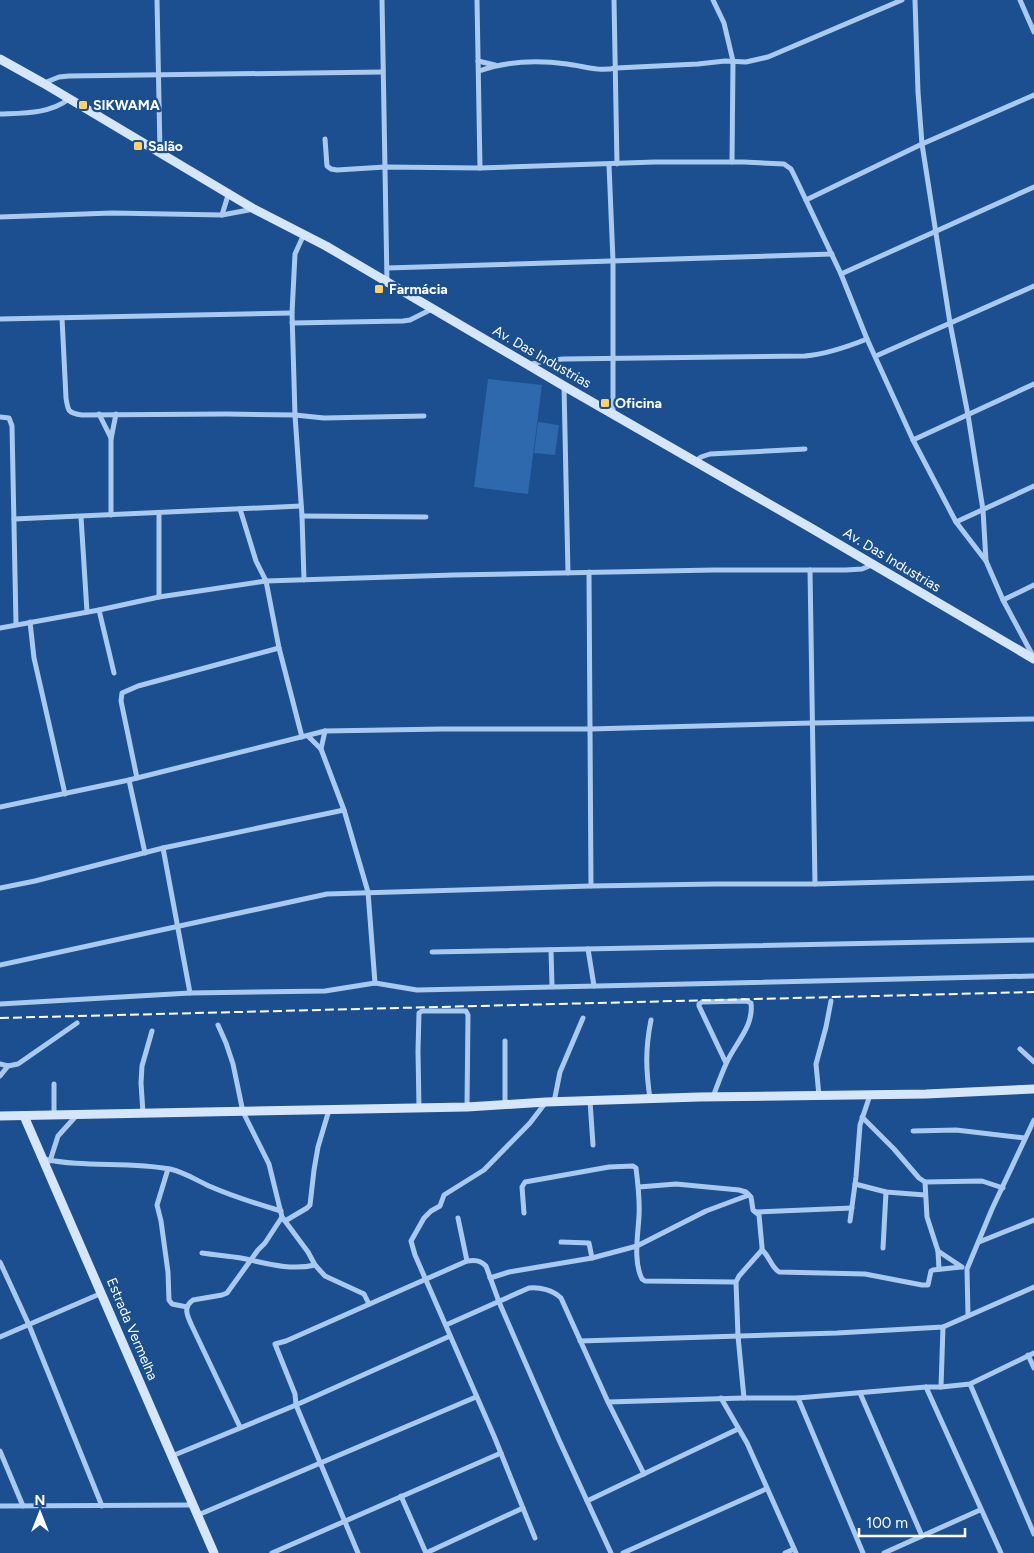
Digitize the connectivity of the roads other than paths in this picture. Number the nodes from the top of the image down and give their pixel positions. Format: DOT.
graph roads {
  1 [pos="157,0"];
  2 [pos="382,0"];
  3 [pos="477,0"];
  4 [pos="614,0"];
  5 [pos="713,0"];
  6 [pos="902,0"];
  7 [pos="915,0"];
  8 [pos="1020,0"];
  9 [pos="1034,32"];
  10 [pos="0,59"];
  11 [pos="478,61"];
  12 [pos="732,61"];
  13 [pos="496,65"];
  14 [pos="616,68"];
  15 [pos="479,71"];
  16 [pos="383,72"];
  17 [pos="158,75"];
  18 [pos="43,83"];
  19 [pos="1034,95"];
  20 [pos="72,100"];
  21 [pos="0,114"];
  22 [pos="325,139"];
  23 [pos="922,144"];
  24 [pos="160,152"];
  25 [pos="732,162"];
  26 [pos="617,164"];
  27 [pos="609,165"];
  28 [pos="385,167"];
  29 [pos="480,168"];
  30 [pos="1034,187"];
  31 [pos="229,192"];
  32 [pos="806,200"];
  33 [pos="254,209"];
  34 [pos="222,215"];
  35 [pos="0,217"];
  36 [pos="935,231"];
  37 [pos="304,234"];
  38 [pos="832,254"];
  39 [pos="613,261"];
  40 [pos="387,268"];
  41 [pos="841,274"];
  42 [pos="387,282"];
  43 [pos="1034,286"];
  44 [pos="432,309"];
  45 [pos="292,314"];
  46 [pos="62,318"];
  47 [pos="0,319"];
  48 [pos="292,323"];
  49 [pos="950,323"];
  50 [pos="867,339"];
  51 [pos="876,356"];
  52 [pos="613,358"];
  53 [pos="529,365"];
  54 [pos="1034,384"];
  55 [pos="564,386"];
  56 [pos="99,414"];
  57 [pos="116,414"];
  58 [pos="612,414"];
  59 [pos="968,414"];
  60 [pos="295,415"];
  61 [pos="424,416"];
  62 [pos="0,418"];
  63 [pos="111,439"];
  64 [pos="914,440"];
  65 [pos="805,449"];
  66 [pos="696,462"];
  67 [pos="1034,486"];
  68 [pos="302,506"];
  69 [pos="240,509"];
  70 [pos="983,510"];
  71 [pos="159,513"];
  72 [pos="111,515"];
  73 [pos="81,516"];
  74 [pos="302,516"];
  75 [pos="426,517"];
  76 [pos="14,520"];
  77 [pos="956,522"];
  78 [pos="986,561"];
  79 [pos="872,565"];
  80 [pos="810,570"];
  81 [pos="589,572"];
  82 [pos="568,573"];
  83 [pos="304,580"];
  84 [pos="266,581"];
  85 [pos="1034,585"];
  86 [pos="158,597"];
  87 [pos="1003,600"];
  88 [pos="99,610"];
  89 [pos="86,612"];
  90 [pos="30,622"];
  91 [pos="16,624"];
  92 [pos="0,628"];
  93 [pos="279,648"];
  94 [pos="1034,659"];
  95 [pos="114,673"];
  96 [pos="1034,719"];
  97 [pos="812,723"];
  98 [pos="590,730"];
  99 [pos="325,731"];
  100 [pos="308,736"];
  101 [pos="302,737"];
  102 [pos="321,749"];
  103 [pos="137,778"];
  104 [pos="129,780"];
  105 [pos="65,794"];
  106 [pos="0,808"];
  107 [pos="344,810"];
  108 [pos="163,848"];
  109 [pos="145,853"];
  110 [pos="1034,878"];
  111 [pos="815,884"];
  112 [pos="591,886"];
  113 [pos="0,888"];
  114 [pos="368,892"];
  115 [pos="177,926"];
  116 [pos="1034,940"];
  117 [pos="588,949"];
  118 [pos="551,950"];
  119 [pos="432,952"];
  120 [pos="0,965"];
  121 [pos="1034,976"];
  122 [pos="375,984"];
  123 [pos="552,986"];
  124 [pos="594,986"];
  125 [pos="190,993"];
  126 [pos="831,1001"];
  127 [pos="0,1004"];
  128 [pos="583,1018"];
  129 [pos="651,1020"];
  130 [pos="77,1023"];
  131 [pos="218,1025"];
  132 [pos="152,1031"];
  133 [pos="505,1042"];
  134 [pos="1020,1049"];
  135 [pos="1034,1062"];
  136 [pos="726,1063"];
  137 [pos="0,1064"];
  138 [pos="8,1066"];
  139 [pos="0,1076"];
  140 [pos="54,1084"];
  141 [pos="1034,1089"];
  142 [pos="870,1095"];
  143 [pos="819,1096"];
  144 [pos="713,1097"];
  145 [pos="650,1099"];
  146 [pos="590,1101"];
  147 [pos="550,1102"];
  148 [pos="505,1105"];
  149 [pos="467,1107"];
  150 [pos="419,1108"];
  151 [pos="330,1110"];
  152 [pos="243,1112"];
  153 [pos="143,1113"];
  154 [pos="2,1114"];
  155 [pos="54,1115"];
  156 [pos="77,1115"];
  157 [pos="24,1116"];
  158 [pos="862,1117"];
  159 [pos="1034,1120"];
  160 [pos="913,1131"];
  161 [pos="1025,1138"];
  162 [pos="593,1145"];
  163 [pos="47,1160"];
  164 [pos="168,1169"];
  165 [pos="925,1182"];
  166 [pos="856,1184"];
  167 [pos="639,1187"];
  168 [pos="1003,1188"];
  169 [pos="886,1192"];
  170 [pos="749,1195"];
  171 [pos="925,1195"];
  172 [pos="852,1208"];
  173 [pos="755,1212"];
  174 [pos="524,1214"];
  175 [pos="283,1216"];
  176 [pos="458,1218"];
  177 [pos="1034,1220"];
  178 [pos="850,1221"];
  179 [pos="561,1242"];
  180 [pos="979,1242"];
  181 [pos="637,1246"];
  182 [pos="884,1248"];
  183 [pos="762,1250"];
  184 [pos="938,1251"];
  185 [pos="202,1253"];
  186 [pos="592,1258"];
  187 [pos="250,1260"];
  188 [pos="467,1261"];
  189 [pos="0,1262"];
  190 [pos="315,1265"];
  191 [pos="964,1268"];
  192 [pos="939,1269"];
  193 [pos="490,1278"];
  194 [pos="426,1280"];
  195 [pos="736,1282"];
  196 [pos="1034,1287"];
  197 [pos="102,1293"];
  198 [pos="499,1302"];
  199 [pos="369,1304"];
  200 [pos="187,1307"];
  201 [pos="968,1316"];
  202 [pos="29,1325"];
  203 [pos="446,1325"];
  204 [pos="943,1327"];
  205 [pos="450,1336"];
  206 [pos="738,1336"];
  207 [pos="0,1337"];
  208 [pos="580,1341"];
  209 [pos="1031,1354"];
  210 [pos="1034,1368"];
  211 [pos="970,1384"];
  212 [pos="926,1387"];
  213 [pos="941,1387"];
  214 [pos="860,1393"];
  215 [pos="476,1396"];
  216 [pos="721,1398"];
  217 [pos="744,1398"];
  218 [pos="798,1398"];
  219 [pos="608,1402"];
  220 [pos="296,1405"];
  221 [pos="240,1427"];
  222 [pos="738,1429"];
  223 [pos="0,1451"];
  224 [pos="501,1453"];
  225 [pos="172,1456"];
  226 [pos="320,1463"];
  227 [pos="644,1474"];
  228 [pos="766,1488"];
  229 [pos="401,1496"];
  230 [pos="587,1502"];
  231 [pos="194,1505"];
  232 [pos="0,1506"];
  233 [pos="23,1506"];
  234 [pos="102,1506"];
  235 [pos="523,1508"];
  236 [pos="980,1510"];
  237 [pos="198,1515"];
  238 [pos="344,1521"];
  239 [pos="1034,1534"];
  240 [pos="922,1536"];
  241 [pos="535,1538"];
  242 [pos="287,1550"];
  243 [pos="795,1551"];
  244 [pos="214,1553"];
  245 [pos="272,1553"];
  246 [pos="358,1553"];
  247 [pos="426,1553"];
  248 [pos="611,1553"];
  249 [pos="623,1553"];
  250 [pos="785,1553"];
  251 [pos="863,1553"];
  252 [pos="884,1553"];
  253 [pos="1001,1553"];
  1 -- 17 [label="street"];
  2 -- 16 [label="street"];
  3 -- 11 [label="street"];
  4 -- 14 [label="street"];
  5 -- 12 [label="street"];
  6 -- 12 [label="street"];
  7 -- 23 [label="street"];
  8 -- 9 [label="street"];
  10 -- 18 [label="street"];
  11 -- 13 [label="street"];
  11 -- 15 [label="street"];
  12 -- 14 [label="street"];
  12 -- 25 [label="street"];
  13 -- 14 [label="street"];
  13 -- 15 [label="street"];
  14 -- 26 [label="street"];
  15 -- 29 [label="street"];
  16 -- 17 [label="street"];
  16 -- 28 [label="street"];
  17 -- 18 [label="street"];
  17 -- 24 [label="street"];
  18 -- 20 [label="street"];
  19 -- 23 [label="street"];
  20 -- 21 [label="street"];
  20 -- 24 [label="street, Av. Das Industrias"];
  22 -- 28 [label="street"];
  23 -- 32 [label="street"];
  23 -- 36 [label="street"];
  24 -- 31 [label="street, Av. Das Industrias"];
  25 -- 26 [label="street"];
  25 -- 32 [label="street"];
  26 -- 27 [label="street"];
  27 -- 29 [label="street"];
  27 -- 39 [label="street"];
  28 -- 29 [label="street"];
  28 -- 40 [label="street"];
  30 -- 36 [label="street"];
  31 -- 33 [label="street, Av. Das Industrias"];
  31 -- 34 [label="street"];
  32 -- 38 [label="street"];
  33 -- 34 [label="street"];
  33 -- 37 [label="street, Av. Das Industrias"];
  34 -- 35 [label="street"];
  36 -- 41 [label="street"];
  36 -- 49 [label="street"];
  37 -- 42 [label="street, Av. Das Industrias"];
  37 -- 45 [label="street"];
  38 -- 39 [label="street"];
  38 -- 41 [label="street"];
  39 -- 40 [label="street"];
  39 -- 52 [label="street"];
  40 -- 42 [label="street"];
  41 -- 50 [label="street"];
  42 -- 44 [label="street, Av. Das Industrias"];
  43 -- 49 [label="street"];
  44 -- 48 [label="street"];
  44 -- 53 [label="street, Av. Das Industrias"];
  45 -- 46 [label="street"];
  45 -- 48 [label="street"];
  46 -- 47 [label="street"];
  46 -- 56 [label="street"];
  48 -- 60 [label="street"];
  49 -- 51 [label="street"];
  49 -- 59 [label="street"];
  50 -- 51 [label="street"];
  50 -- 52 [label="street"];
  51 -- 64 [label="street"];
  52 -- 53 [label="street"];
  52 -- 58 [label="street"];
  53 -- 55 [label="street, Av. Das Industrias"];
  54 -- 59 [label="street"];
  55 -- 58 [label="street, Av. Das Industrias"];
  55 -- 82 [label="street"];
  56 -- 57 [label="street"];
  56 -- 63 [label="street"];
  57 -- 60 [label="street"];
  57 -- 63 [label="street"];
  58 -- 66 [label="street, Av. Das Industrias"];
  59 -- 64 [label="street"];
  59 -- 70 [label="street"];
  60 -- 61 [label="street"];
  60 -- 68 [label="street"];
  62 -- 76 [label="street"];
  63 -- 72 [label="street"];
  64 -- 77 [label="street"];
  65 -- 66 [label="street"];
  66 -- 79 [label="street, Av. Das Industrias"];
  67 -- 70 [label="street"];
  68 -- 69 [label="street"];
  68 -- 74 [label="street"];
  69 -- 71 [label="street"];
  69 -- 84 [label="street"];
  70 -- 77 [label="street"];
  70 -- 78 [label="street"];
  71 -- 72 [label="street"];
  71 -- 86 [label="street"];
  72 -- 73 [label="street"];
  73 -- 76 [label="street"];
  73 -- 89 [label="street"];
  74 -- 75 [label="street"];
  74 -- 83 [label="street"];
  76 -- 91 [label="street"];
  77 -- 78 [label="street"];
  78 -- 87 [label="street"];
  79 -- 80 [label="street"];
  79 -- 94 [label="street, Av. Das Industrias"];
  80 -- 81 [label="street"];
  80 -- 97 [label="street"];
  81 -- 82 [label="street"];
  81 -- 98 [label="street"];
  82 -- 83 [label="street"];
  83 -- 84 [label="street"];
  84 -- 86 [label="street"];
  84 -- 93 [label="street"];
  85 -- 87 [label="street"];
  86 -- 88 [label="street"];
  87 -- 94 [label="street"];
  88 -- 89 [label="street"];
  88 -- 95 [label="street"];
  89 -- 90 [label="street"];
  90 -- 91 [label="street"];
  90 -- 105 [label="street"];
  91 -- 92 [label="street"];
  93 -- 101 [label="street"];
  93 -- 103 [label="street"];
  96 -- 97 [label="street"];
  97 -- 98 [label="street"];
  97 -- 111 [label="street"];
  98 -- 99 [label="street"];
  98 -- 112 [label="street"];
  99 -- 100 [label="street"];
  99 -- 102 [label="street"];
  100 -- 101 [label="street"];
  100 -- 102 [label="street"];
  101 -- 103 [label="street"];
  102 -- 107 [label="street"];
  103 -- 104 [label="street"];
  104 -- 105 [label="street"];
  104 -- 109 [label="street"];
  105 -- 106 [label="street"];
  107 -- 108 [label="street"];
  107 -- 114 [label="street"];
  108 -- 109 [label="street"];
  108 -- 115 [label="street"];
  109 -- 113 [label="street"];
  110 -- 111 [label="street"];
  111 -- 112 [label="street"];
  112 -- 114 [label="street"];
  114 -- 115 [label="street"];
  114 -- 122 [label="street"];
  115 -- 120 [label="street"];
  115 -- 125 [label="street"];
  116 -- 117 [label="street"];
  117 -- 118 [label="street"];
  117 -- 124 [label="street"];
  118 -- 119 [label="street"];
  118 -- 123 [label="street"];
  121 -- 124 [label="street"];
  122 -- 123 [label="street"];
  122 -- 125 [label="street"];
  123 -- 124 [label="street"];
  125 -- 127 [label="street"];
  126 -- 143 [label="street"];
  128 -- 147 [label="street"];
  129 -- 145 [label="street"];
  130 -- 138 [label="street"];
  131 -- 152 [label="street"];
  132 -- 153 [label="street"];
  133 -- 148 [label="street"];
  134 -- 135 [label="street"];
  136 -- 136 [label="street"];
  136 -- 144 [label="street"];
  137 -- 138 [label="street"];
  138 -- 139 [label="street"];
  140 -- 155 [label="street"];
  141 -- 142 [label="street"];
  142 -- 143 [label="street"];
  142 -- 158 [label="street"];
  143 -- 144 [label="street"];
  144 -- 145 [label="street"];
  145 -- 146 [label="street"];
  146 -- 147 [label="street"];
  146 -- 162 [label="street"];
  147 -- 148 [label="street"];
  147 -- 194 [label="street"];
  148 -- 149 [label="street"];
  149 -- 150 [label="street"];
  149 -- 150 [label="street"];
  150 -- 151 [label="street"];
  151 -- 152 [label="street"];
  151 -- 175 [label="street"];
  152 -- 153 [label="street"];
  152 -- 175 [label="street"];
  153 -- 156 [label="street"];
  154 -- 157 [label="street"];
  155 -- 156 [label="street"];
  155 -- 157 [label="street"];
  156 -- 163 [label="street"];
  157 -- 163 [label="street, Estrada Vermelha"];
  158 -- 165 [label="street"];
  158 -- 166 [label="street"];
  159 -- 161 [label="street"];
  160 -- 161 [label="street"];
  161 -- 168 [label="street"];
  163 -- 164 [label="street"];
  163 -- 197 [label="street, Estrada Vermelha"];
  164 -- 175 [label="street"];
  164 -- 200 [label="street"];
  165 -- 168 [label="street"];
  165 -- 171 [label="street"];
  166 -- 169 [label="street"];
  166 -- 172 [label="street"];
  167 -- 170 [label="street"];
  167 -- 174 [label="street"];
  167 -- 181 [label="street"];
  168 -- 180 [label="street"];
  169 -- 171 [label="street"];
  169 -- 182 [label="street"];
  170 -- 173 [label="street"];
  170 -- 181 [label="street"];
  171 -- 184 [label="street"];
  172 -- 173 [label="street"];
  172 -- 178 [label="street"];
  173 -- 183 [label="street"];
  175 -- 187 [label="street"];
  175 -- 190 [label="street"];
  176 -- 188 [label="street"];
  177 -- 180 [label="street"];
  179 -- 186 [label="street"];
  180 -- 191 [label="street"];
  181 -- 186 [label="street"];
  181 -- 195 [label="street"];
  183 -- 192 [label="street"];
  183 -- 195 [label="street"];
  184 -- 191 [label="street"];
  184 -- 192 [label="street"];
  185 -- 187 [label="street"];
  186 -- 193 [label="street"];
  187 -- 190 [label="street"];
  187 -- 200 [label="street"];
  188 -- 193 [label="street"];
  188 -- 194 [label="street"];
  189 -- 202 [label="street"];
  190 -- 199 [label="street"];
  191 -- 192 [label="street"];
  191 -- 201 [label="street"];
  193 -- 198 [label="street"];
  194 -- 199 [label="street"];
  194 -- 203 [label="street"];
  195 -- 206 [label="street"];
  196 -- 201 [label="street"];
  197 -- 202 [label="street"];
  197 -- 225 [label="street, Estrada Vermelha"];
  198 -- 203 [label="street"];
  198 -- 208 [label="street"];
  198 -- 230 [label="street"];
  199 -- 220 [label="street"];
  200 -- 221 [label="street"];
  201 -- 204 [label="street"];
  202 -- 207 [label="street"];
  202 -- 234 [label="street"];
  203 -- 205 [label="street"];
  204 -- 206 [label="street"];
  204 -- 213 [label="street"];
  205 -- 215 [label="street"];
  205 -- 220 [label="street"];
  206 -- 208 [label="street"];
  206 -- 217 [label="street"];
  208 -- 219 [label="street"];
  209 -- 210 [label="street"];
  209 -- 211 [label="street"];
  211 -- 213 [label="street"];
  211 -- 239 [label="street"];
  212 -- 213 [label="street"];
  212 -- 214 [label="street"];
  212 -- 236 [label="street"];
  214 -- 218 [label="street"];
  214 -- 240 [label="street"];
  215 -- 224 [label="street"];
  215 -- 226 [label="street"];
  216 -- 217 [label="street"];
  216 -- 219 [label="street"];
  216 -- 222 [label="street"];
  217 -- 218 [label="street"];
  218 -- 251 [label="street"];
  219 -- 227 [label="street"];
  220 -- 221 [label="street"];
  220 -- 226 [label="street"];
  221 -- 225 [label="street"];
  222 -- 227 [label="street"];
  222 -- 228 [label="street"];
  223 -- 233 [label="street"];
  224 -- 229 [label="street"];
  224 -- 235 [label="street"];
  225 -- 231 [label="street, Estrada Vermelha"];
  226 -- 237 [label="street"];
  226 -- 238 [label="street"];
  227 -- 230 [label="street"];
  228 -- 243 [label="street"];
  228 -- 249 [label="street"];
  229 -- 238 [label="street"];
  229 -- 247 [label="street"];
  230 -- 248 [label="street"];
  231 -- 234 [label="street"];
  231 -- 237 [label="street, Estrada Vermelha"];
  232 -- 233 [label="street"];
  233 -- 234 [label="street"];
  235 -- 241 [label="street"];
  235 -- 247 [label="street"];
  236 -- 240 [label="street"];
  236 -- 253 [label="street"];
  237 -- 244 [label="street, Estrada Vermelha"];
  238 -- 242 [label="street"];
  238 -- 246 [label="street"];
  240 -- 252 [label="street"];
  242 -- 245 [label="street"];
  243 -- 250 [label="street"];
}
